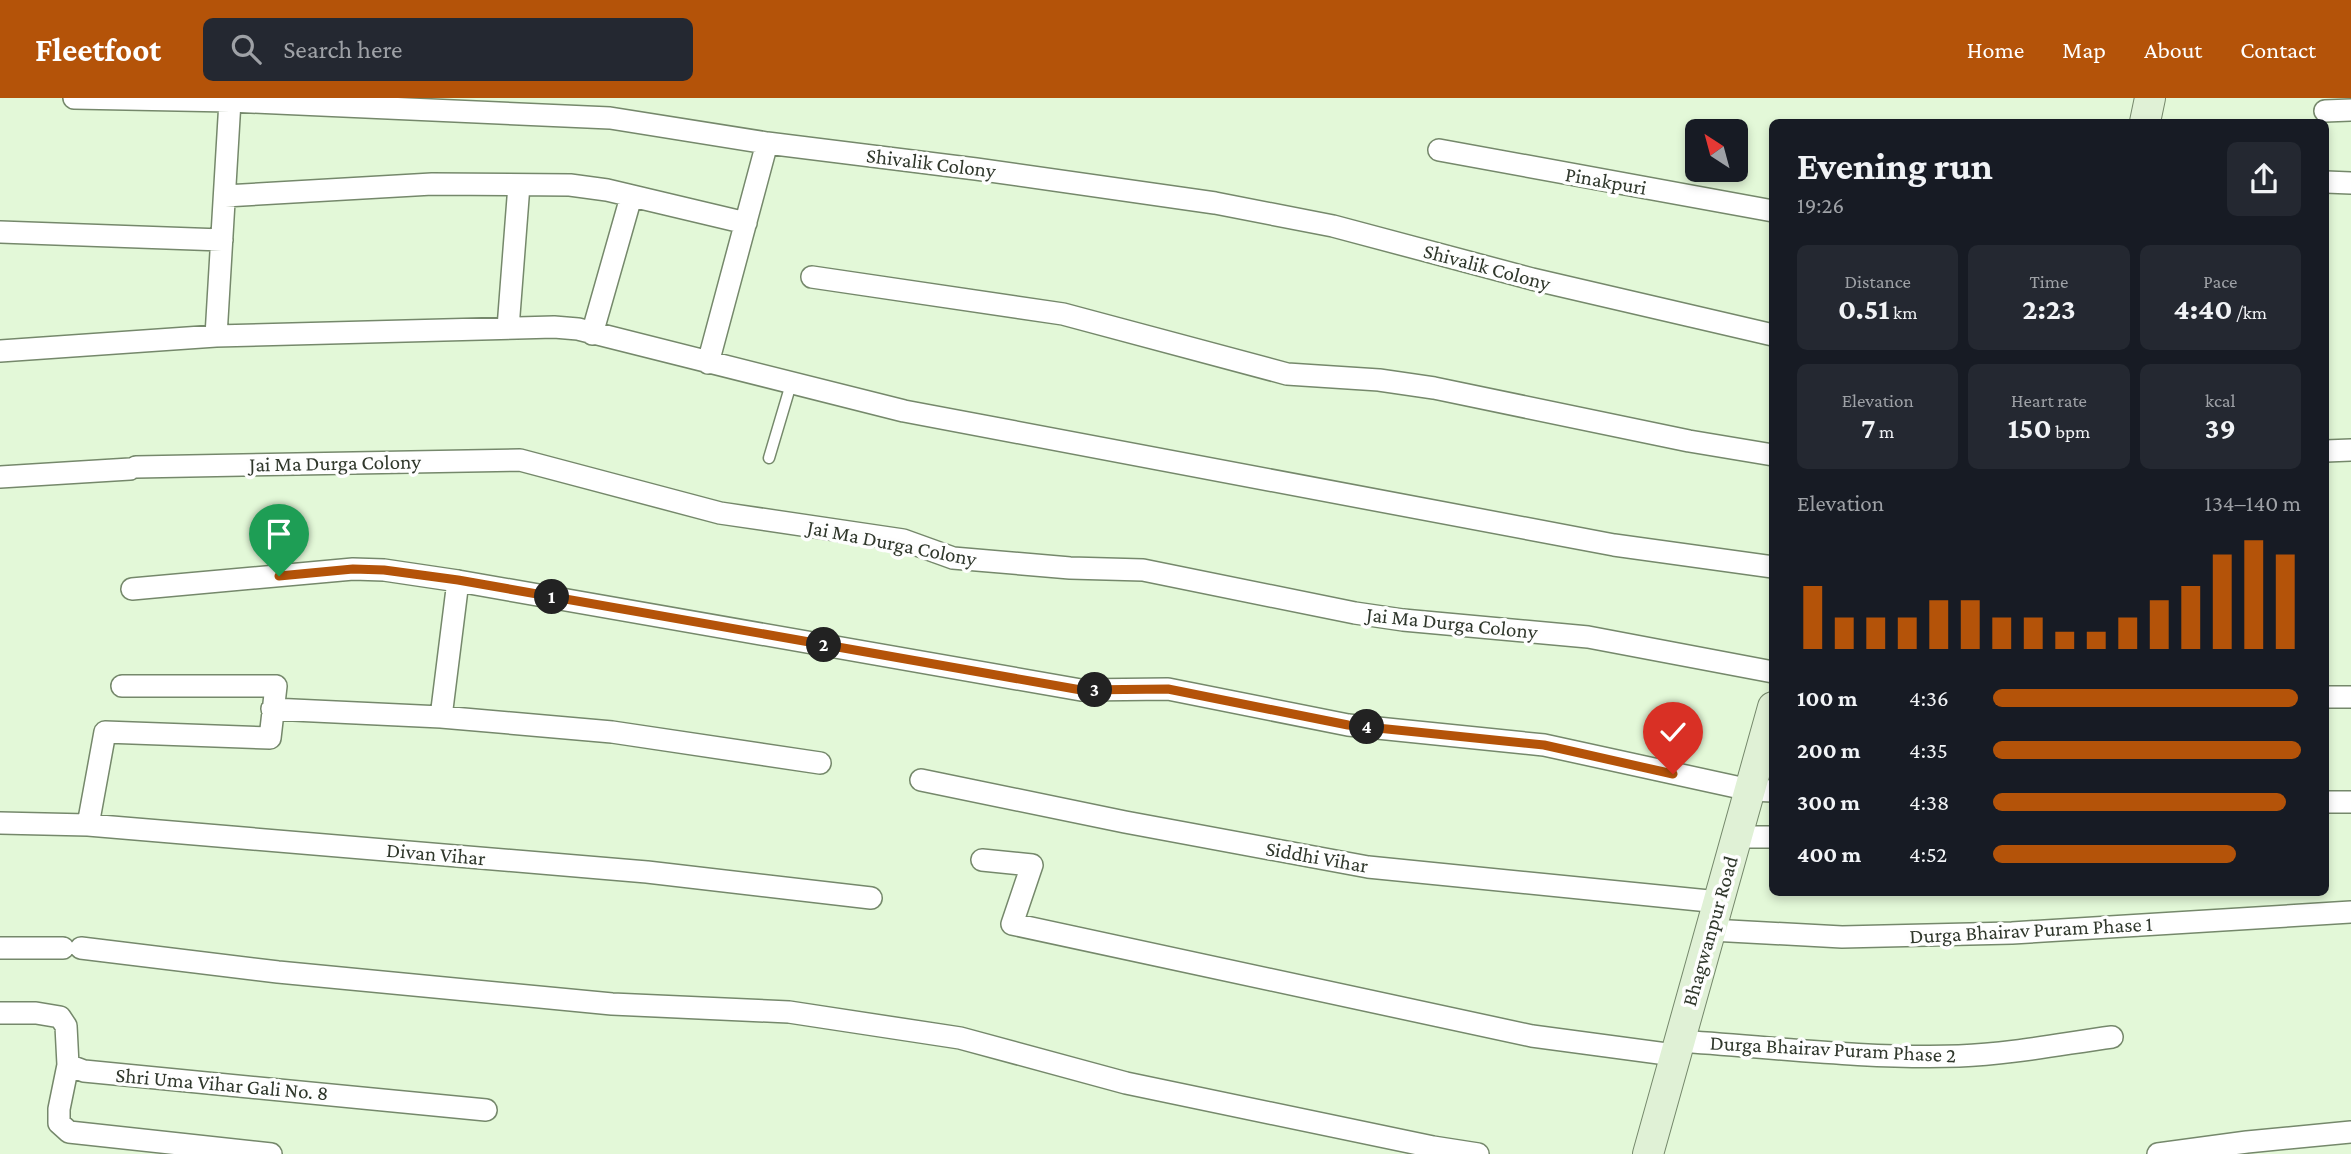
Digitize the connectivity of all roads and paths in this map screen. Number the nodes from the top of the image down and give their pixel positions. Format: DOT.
graph roads {
  1 [pos="74,98"];
  2 [pos="2150,98"];
  3 [pos="230,101"];
  4 [pos="2351,110"];
  5 [pos="2325,111"];
  6 [pos="2146,119"];
  7 [pos="767,143"];
  8 [pos="1440,150"];
  9 [pos="2329,181"];
  10 [pos="2351,183"];
  11 [pos="519,186"];
  12 [pos="225,196"];
  13 [pos="631,197"];
  14 [pos="1769,210"];
  15 [pos="746,223"];
  16 [pos="0,232"];
  17 [pos="222,240"];
  18 [pos="812,276"];
  19 [pos="508,328"];
  20 [pos="592,334"];
  21 [pos="1769,334"];
  22 [pos="216,336"];
  23 [pos="0,351"];
  24 [pos="708,363"];
  25 [pos="791,384"];
  26 [pos="2351,450"];
  27 [pos="2329,451"];
  28 [pos="1769,454"];
  29 [pos="769,458"];
  30 [pos="0,477"];
  31 [pos="1769,566"];
  32 [pos="458,580"];
  33 [pos="132,589"];
  34 [pos="1769,671"];
  35 [pos="122,686"];
  36 [pos="2329,697"];
  37 [pos="2351,697"];
  38 [pos="272,709"];
  39 [pos="441,717"];
  40 [pos="1769,735"];
  41 [pos="820,763"];
  42 [pos="921,780"];
  43 [pos="1761,791"];
  44 [pos="2329,802"];
  45 [pos="2351,802"];
  46 [pos="0,823"];
  47 [pos="88,825"];
  48 [pos="1737,837"];
  49 [pos="1769,837"];
  50 [pos="982,860"];
  51 [pos="871,898"];
  52 [pos="2351,912"];
  53 [pos="1715,916"];
  54 [pos="0,948"];
  55 [pos="0,1013"];
  56 [pos="2112,1037"];
  57 [pos="1676,1048"];
  58 [pos="68,1065"];
  59 [pos="486,1110"];
  60 [pos="2351,1132"];
  61 [pos="271,1154"];
  62 [pos="1478,1154"];
  63 [pos="1648,1154"];
  64 [pos="2158,1154"];
  1 -- 3 [label="street, Shivalik Colony"];
  2 -- 6 [label="street"];
  3 -- 7 [label="street, Shivalik Colony"];
  3 -- 12 [label="street"];
  4 -- 5 [label="street"];
  7 -- 15 [label="street"];
  7 -- 21 [label="street, Shivalik Colony"];
  8 -- 14 [label="street, Pinakpuri"];
  9 -- 10 [label="street"];
  11 -- 12 [label="street"];
  11 -- 13 [label="street"];
  11 -- 19 [label="street"];
  12 -- 17 [label="street"];
  13 -- 15 [label="street"];
  13 -- 20 [label="street"];
  15 -- 24 [label="street"];
  16 -- 17 [label="street"];
  17 -- 22 [label="street"];
  18 -- 28 [label="street"];
  19 -- 20 [label="street"];
  19 -- 22 [label="street"];
  20 -- 24 [label="street"];
  22 -- 23 [label="street"];
  24 -- 25 [label="street"];
  25 -- 29 [label="lane"];
  25 -- 31 [label="street"];
  26 -- 27 [label="street"];
  30 -- 34 [label="street, Jai Ma Durga Colony"];
  32 -- 33 [label="street"];
  32 -- 39 [label="street"];
  32 -- 43 [label="street"];
  35 -- 38 [label="street"];
  36 -- 37 [label="street"];
  38 -- 39 [label="street"];
  38 -- 47 [label="street"];
  39 -- 41 [label="street"];
  40 -- 43 [label="street, Bhagwanpur Road"];
  42 -- 53 [label="street, Siddhi Vihar"];
  43 -- 48 [label="street, Bhagwanpur Road"];
  44 -- 45 [label="street"];
  46 -- 47 [label="street, Divan Vihar"];
  47 -- 51 [label="street, Divan Vihar"];
  48 -- 49 [label="street"];
  48 -- 53 [label="street, Bhagwanpur Road"];
  50 -- 57 [label="street, Durga Bhairav Puram Phase 2"];
  52 -- 53 [label="street, Durga Bhairav Puram Phase 1"];
  53 -- 57 [label="street, Bhagwanpur Road"];
  54 -- 62 [label="street"];
  55 -- 58 [label="street"];
  56 -- 57 [label="street, Durga Bhairav Puram Phase 2"];
  57 -- 63 [label="street, Bhagwanpur Road"];
  58 -- 59 [label="street, Shri Uma Vihar Gali No. 8"];
  58 -- 61 [label="street"];
  60 -- 64 [label="street"];
}
